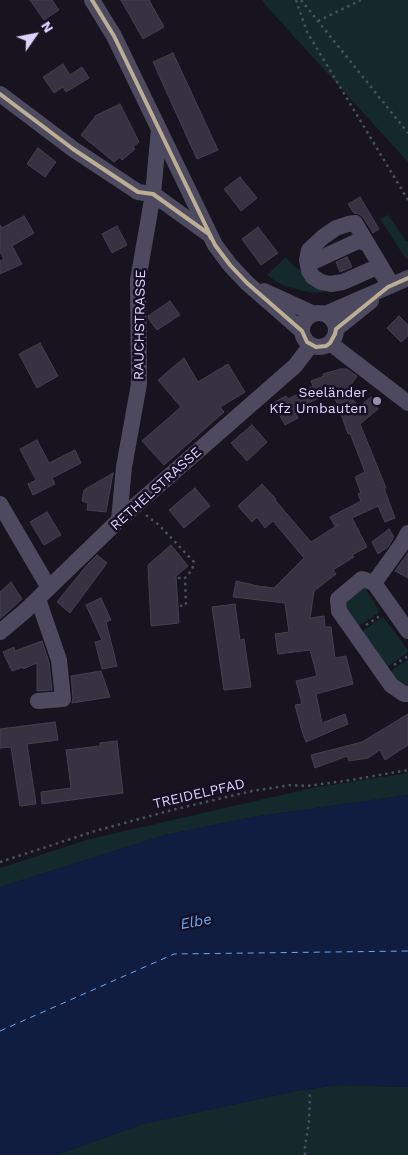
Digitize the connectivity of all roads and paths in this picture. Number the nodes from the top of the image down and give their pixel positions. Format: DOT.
graph roads {
  1 [pos="92,0"];
  2 [pos="296,0"];
  3 [pos="301,0"];
  4 [pos="361,0"];
  5 [pos="318,21"];
  6 [pos="0,94"];
  7 [pos="408,123"];
  8 [pos="402,126"];
  9 [pos="159,130"];
  10 [pos="408,133"];
  11 [pos="153,194"];
  12 [pos="408,200"];
  13 [pos="209,234"];
  14 [pos="408,278"];
  15 [pos="247,283"];
  16 [pos="390,286"];
  17 [pos="319,314"];
  18 [pos="302,331"];
  19 [pos="333,336"];
  20 [pos="311,345"];
  21 [pos="408,403"];
  22 [pos="0,504"];
  23 [pos="138,504"];
  24 [pos="119,520"];
  25 [pos="408,533"];
  26 [pos="178,578"];
  27 [pos="185,578"];
  28 [pos="374,583"];
  29 [pos="44,593"];
  30 [pos="180,606"];
  31 [pos="392,608"];
  32 [pos="408,631"];
  33 [pos="0,632"];
  34 [pos="354,632"];
  35 [pos="408,694"];
  36 [pos="38,701"];
  37 [pos="408,770"];
  38 [pos="0,862"];
  39 [pos="310,1092"];
  40 [pos="305,1155"];
  1 -- 9 [label="street"];
  2 -- 12 [label="path"];
  3 -- 5 [label="path"];
  4 -- 5 [label="path"];
  5 -- 8 [label="path"];
  6 -- 11 [label="street"];
  7 -- 8 [label="path"];
  8 -- 10 [label="path"];
  9 -- 11 [label="street, RAUCHSTRASSE"];
  9 -- 13 [label="street"];
  11 -- 13 [label="street"];
  11 -- 24 [label="street, RAUCHSTRASSE"];
  13 -- 15 [label="street"];
  14 -- 16 [label="street"];
  15 -- 17 [label="street"];
  15 -- 18 [label="street"];
  16 -- 16 [label="street"];
  16 -- 17 [label="street"];
  16 -- 19 [label="street"];
  17 -- 18 [label="street"];
  17 -- 19 [label="street"];
  18 -- 20 [label="street"];
  19 -- 20 [label="street"];
  19 -- 21 [label="street"];
  20 -- 23 [label="street, RETHELSTRASSE"];
  22 -- 29 [label="street"];
  23 -- 24 [label="street, RETHELSTRASSE"];
  23 -- 27 [label="path"];
  24 -- 29 [label="street, RETHELSTRASSE"];
  25 -- 28 [label="street"];
  26 -- 27 [label="path"];
  27 -- 30 [label="path"];
  28 -- 31 [label="street"];
  28 -- 34 [label="street"];
  29 -- 33 [label="street, RETHELSTRASSE"];
  29 -- 36 [label="street"];
  31 -- 32 [label="street"];
  31 -- 34 [label="path"];
  34 -- 35 [label="street"];
  37 -- 38 [label="path, TREIDELPFAD"];
  39 -- 40 [label="path"];
}
